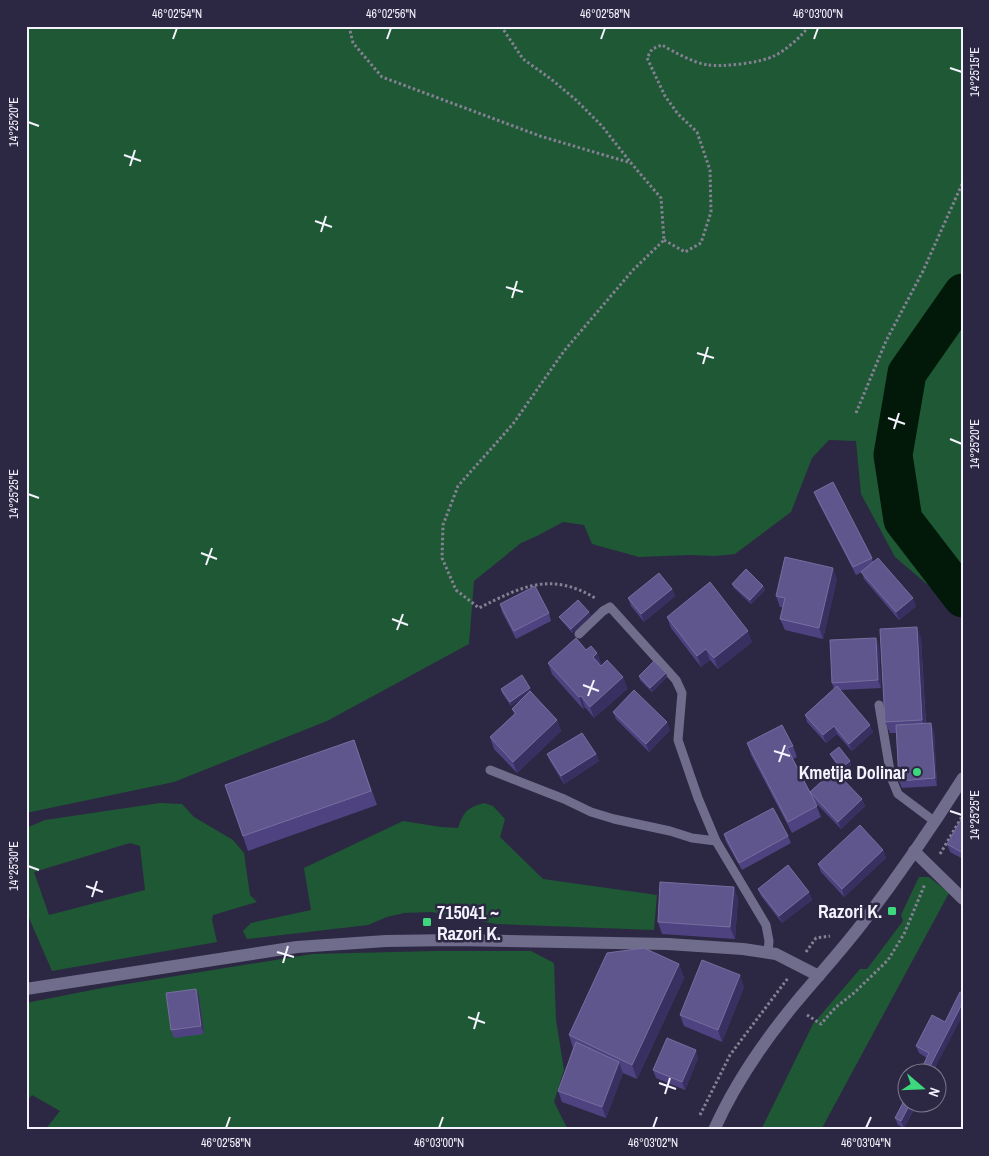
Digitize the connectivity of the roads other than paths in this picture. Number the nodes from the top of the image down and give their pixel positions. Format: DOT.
graph roads {
  1 [pos="579,634"];
  2 [pos="879,706"];
  3 [pos="490,770"];
  4 [pos="961,784"];
  5 [pos="934,821"];
  6 [pos="716,841"];
  7 [pos="914,851"];
  8 [pos="963,899"];
  9 [pos="768,952"];
  10 [pos="819,976"];
  11 [pos="26,989"];
  12 [pos="714,1130"];
  1 -- 6 [label="lane"];
  2 -- 5 [label="lane"];
  3 -- 6 [label="lane"];
  4 -- 5 [label="street"];
  5 -- 7 [label="street"];
  6 -- 9 [label="lane"];
  7 -- 8 [label="street"];
  7 -- 10 [label="street"];
  9 -- 10 [label="street"];
  9 -- 11 [label="street"];
  10 -- 12 [label="street"];
}
